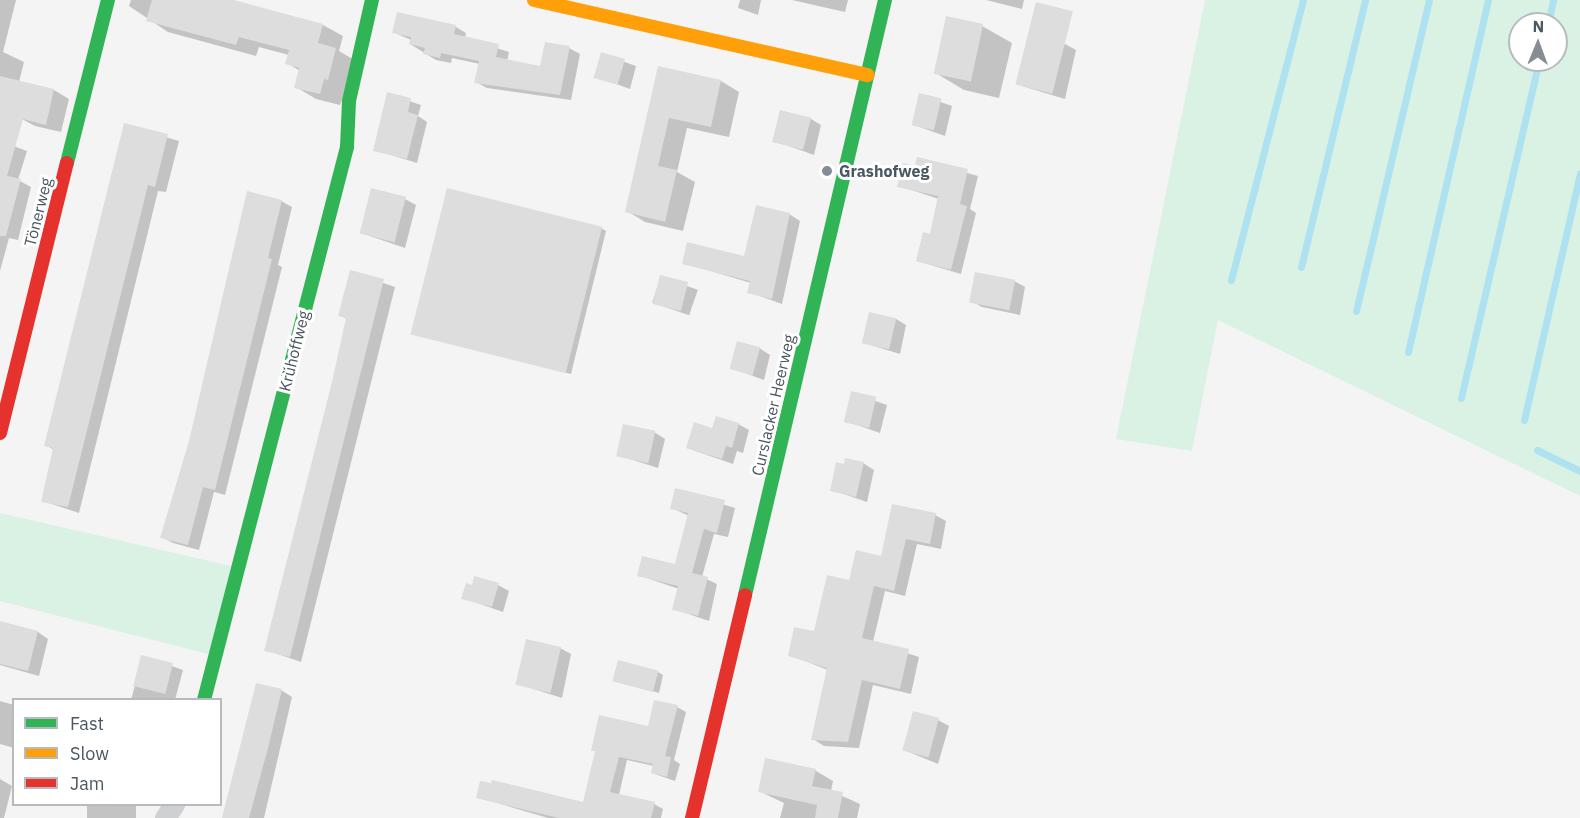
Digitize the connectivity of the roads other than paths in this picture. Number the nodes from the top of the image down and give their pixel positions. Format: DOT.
graph roads {
  1 [pos="108,0"];
  2 [pos="372,0"];
  3 [pos="534,0"];
  4 [pos="885,0"];
  5 [pos="868,75"];
  6 [pos="0,433"];
  7 [pos="204,698"];
  8 [pos="692,818"];
  1 -- 6 [label="street, Tönerweg"];
  2 -- 7 [label="street, Krühoffweg"];
  3 -- 5 [label="street"];
  4 -- 5 [label="street, Curslacker Heerweg"];
  5 -- 8 [label="street, Curslacker Heerweg"];
}
